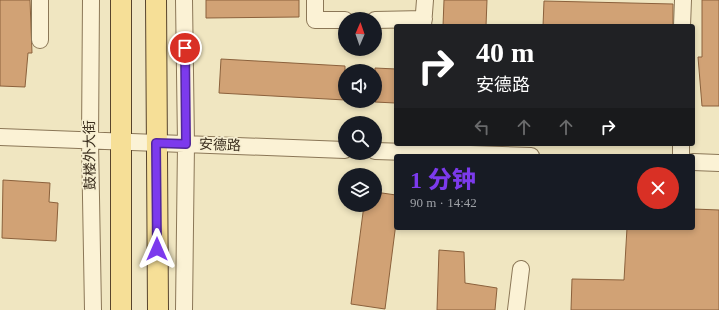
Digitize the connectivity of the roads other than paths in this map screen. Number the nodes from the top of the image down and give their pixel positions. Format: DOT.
graph roads {
  1 [pos="40,0"];
  2 [pos="91,0"];
  3 [pos="121,0"];
  4 [pos="156,0"];
  5 [pos="184,0"];
  6 [pos="315,0"];
  7 [pos="425,0"];
  8 [pos="682,0"];
  9 [pos="338,20"];
  10 [pos="382,20"];
  11 [pos="423,23"];
  12 [pos="682,24"];
  13 [pos="40,40"];
  14 [pos="0,137"];
  15 [pos="90,141"];
  16 [pos="120,142"];
  17 [pos="156,143"];
  18 [pos="186,144"];
  19 [pos="416,148"];
  20 [pos="338,150"];
  21 [pos="382,150"];
  22 [pos="502,154"];
  23 [pos="695,162"];
  24 [pos="719,163"];
  25 [pos="521,269"];
  26 [pos="93,310"];
  27 [pos="121,310"];
  28 [pos="158,310"];
  29 [pos="184,310"];
  30 [pos="516,310"];
  1 -- 13 [label="street"];
  2 -- 15 [label="street, 鼓楼外大街"];
  3 -- 16 [label="main road"];
  4 -- 17 [label="main road"];
  5 -- 18 [label="street"];
  6 -- 9 [label="street"];
  7 -- 11 [label="street"];
  8 -- 12 [label="street"];
  10 -- 11 [label="street"];
  14 -- 15 [label="street, 安德路"];
  15 -- 16 [label="street, 安德路"];
  15 -- 26 [label="street, 鼓楼外大街"];
  16 -- 17 [label="street, 安德路"];
  16 -- 27 [label="main road"];
  17 -- 18 [label="street, 安德路"];
  17 -- 28 [label="main road"];
  18 -- 20 [label="street, 安德路"];
  18 -- 29 [label="street"];
  19 -- 21 [label="street"];
  19 -- 22 [label="street"];
  23 -- 24 [label="street"];
  25 -- 30 [label="street"];
}
